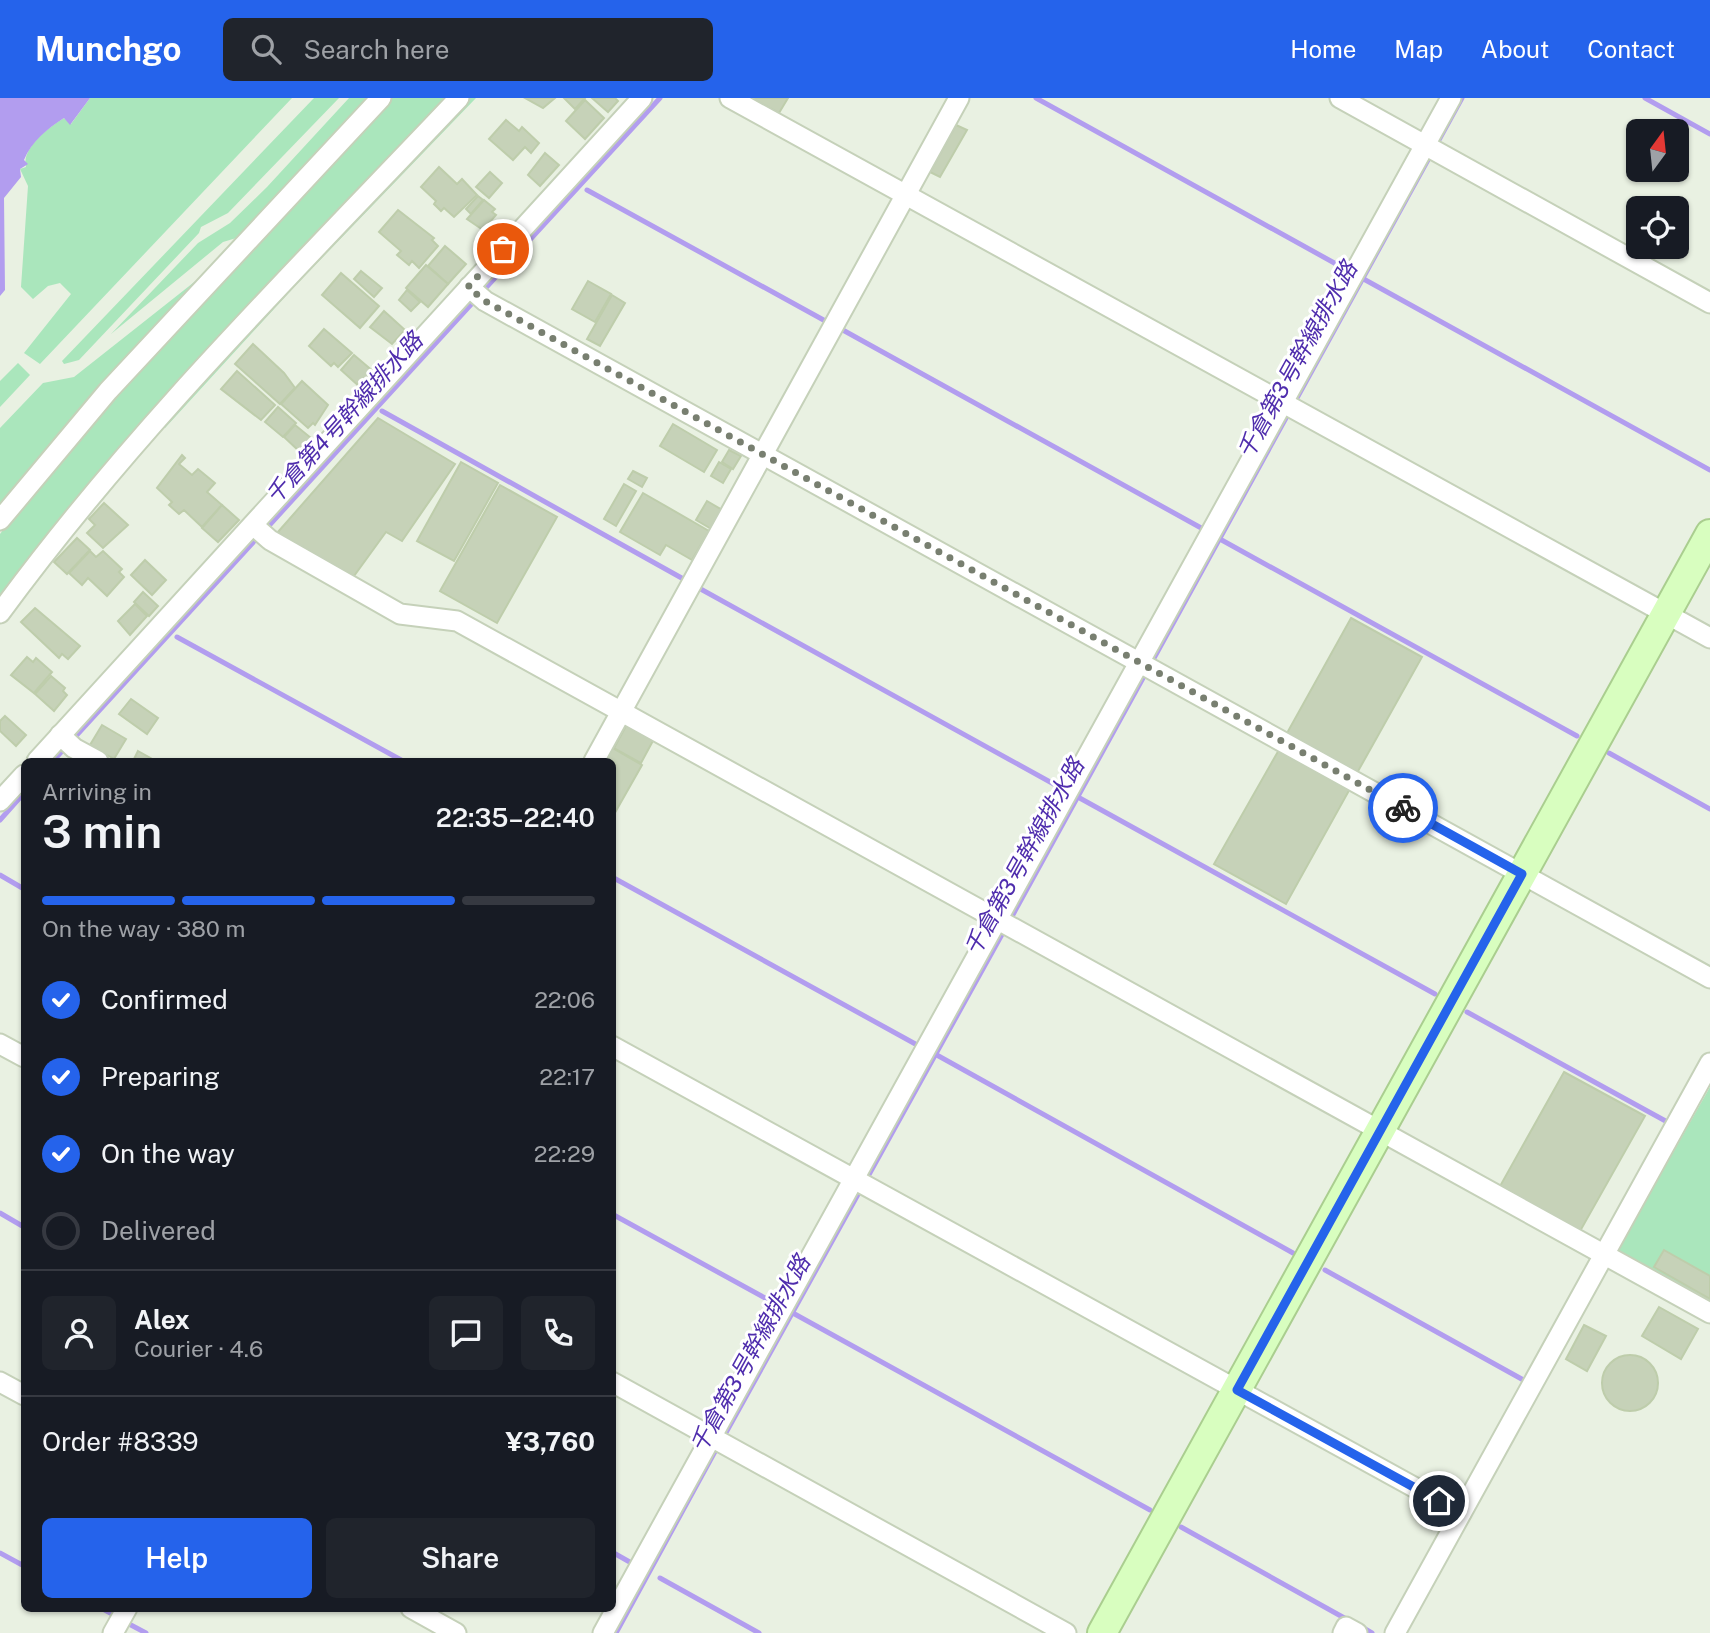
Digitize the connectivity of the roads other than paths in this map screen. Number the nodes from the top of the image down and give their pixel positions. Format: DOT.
graph roads {
  1 [pos="381,98"];
  2 [pos="458,98"];
  3 [pos="642,98"];
  4 [pos="730,98"];
  5 [pos="959,98"];
  6 [pos="1340,98"];
  7 [pos="1451,98"];
  8 [pos="1430,148"];
  9 [pos="905,195"];
  10 [pos="476,293"];
  11 [pos="1710,303"];
  12 [pos="1288,407"];
  13 [pos="763,454"];
  14 [pos="0,520"];
  15 [pos="258,530"];
  16 [pos="1710,534"];
  17 [pos="0,613"];
  18 [pos="1666,614"];
  19 [pos="1710,638"];
  20 [pos="1146,665"];
  21 [pos="621,713"];
  22 [pos="66,740"];
  23 [pos="41,758"];
  24 [pos="93,758"];
  25 [pos="596,758"];
  26 [pos="21,778"];
  27 [pos="0,802"];
  28 [pos="1522,874"];
  29 [pos="1004,923"];
  30 [pos="1710,978"];
  31 [pos="0,1044"];
  32 [pos="616,1048"];
  33 [pos="21,1055"];
  34 [pos="1710,1063"];
  35 [pos="1379,1132"];
  36 [pos="860,1183"];
  37 [pos="1604,1254"];
  38 [pos="1710,1313"];
  39 [pos="0,1382"];
  40 [pos="616,1384"];
  41 [pos="1237,1390"];
  42 [pos="21,1393"];
  43 [pos="718,1441"];
  44 [pos="1461,1513"];
  45 [pos="616,1611"];
  46 [pos="125,1612"];
  47 [pos="418,1612"];
  48 [pos="616,1612"];
  49 [pos="113,1633"];
  50 [pos="456,1633"];
  51 [pos="603,1633"];
  52 [pos="1066,1633"];
  53 [pos="1102,1633"];
  54 [pos="1343,1633"];
  55 [pos="1357,1633"];
  56 [pos="1395,1633"];
  1 -- 14 [label="street"];
  2 -- 17 [label="street"];
  3 -- 10 [label="street"];
  4 -- 9 [label="street"];
  5 -- 9 [label="street"];
  6 -- 8 [label="street"];
  7 -- 8 [label="street"];
  8 -- 11 [label="street"];
  8 -- 12 [label="street"];
  9 -- 12 [label="street"];
  9 -- 13 [label="street"];
  10 -- 13 [label="street"];
  10 -- 15 [label="street"];
  12 -- 18 [label="street"];
  12 -- 20 [label="street"];
  13 -- 20 [label="street"];
  13 -- 21 [label="street"];
  15 -- 21 [label="street"];
  15 -- 22 [label="street"];
  16 -- 18 [label="street"];
  18 -- 19 [label="street"];
  18 -- 28 [label="street"];
  20 -- 28 [label="street"];
  20 -- 29 [label="street"];
  21 -- 25 [label="street"];
  21 -- 29 [label="street"];
  22 -- 23 [label="street"];
  22 -- 24 [label="street"];
  26 -- 27 [label="street"];
  28 -- 30 [label="street"];
  28 -- 35 [label="street"];
  29 -- 35 [label="street"];
  29 -- 36 [label="street"];
  31 -- 33 [label="street"];
  32 -- 36 [label="street"];
  34 -- 37 [label="street"];
  35 -- 37 [label="street"];
  35 -- 41 [label="street"];
  36 -- 41 [label="street"];
  36 -- 43 [label="street"];
  37 -- 38 [label="street"];
  37 -- 44 [label="street"];
  39 -- 42 [label="street"];
  40 -- 43 [label="street"];
  41 -- 44 [label="street"];
  41 -- 53 [label="street"];
  43 -- 45 [label="street"];
  43 -- 52 [label="street"];
  44 -- 56 [label="street"];
  46 -- 49 [label="street"];
  47 -- 50 [label="street"];
  48 -- 51 [label="street"];
  54 -- 55 [label="street"];
}
